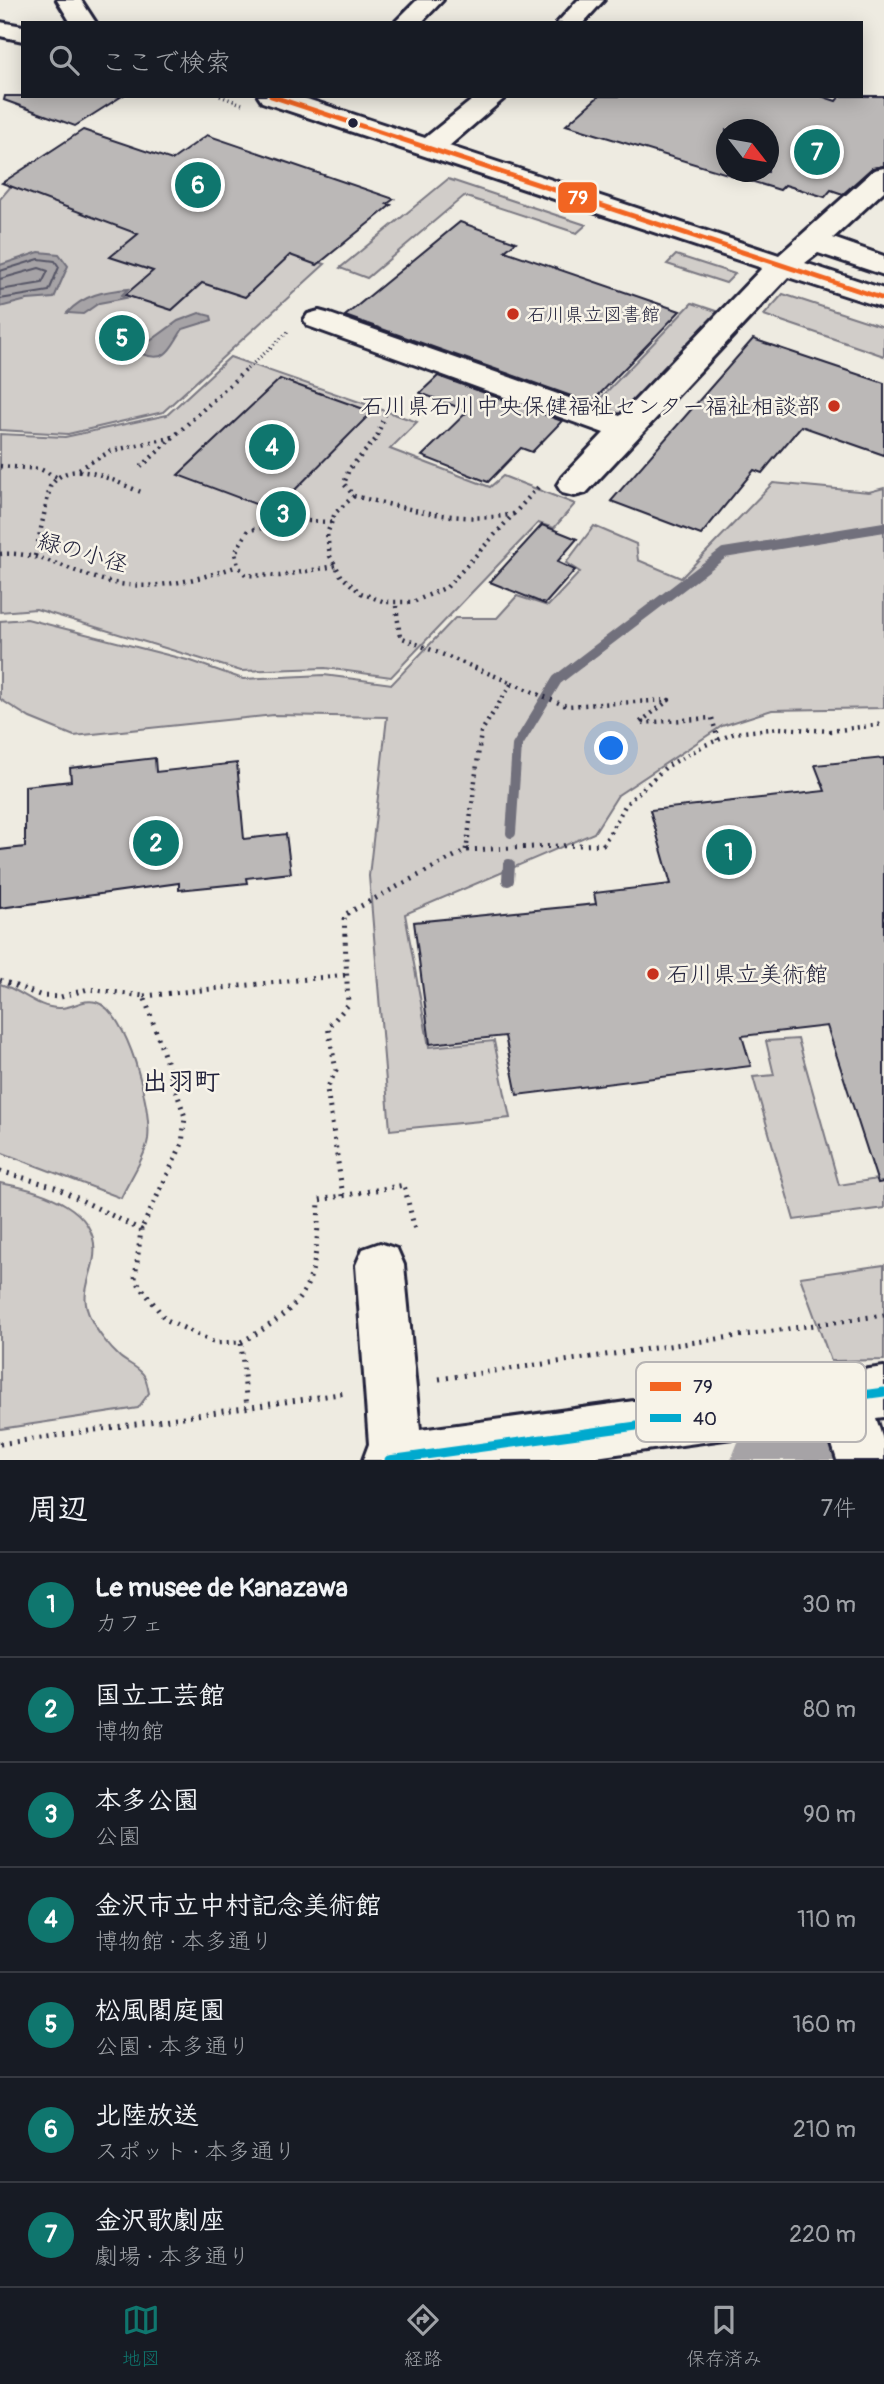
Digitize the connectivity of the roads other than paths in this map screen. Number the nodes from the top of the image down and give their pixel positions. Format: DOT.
graph roads {
  1 [pos="431,0"];
  2 [pos="592,0"];
  3 [pos="408,21"];
  4 [pos="571,21"];
  5 [pos="0,29"];
  6 [pos="21,34"];
  7 [pos="286,98"];
  8 [pos="492,98"];
  9 [pos="315,102"];
  10 [pos="428,149"];
  11 [pos="884,176"];
  12 [pos="813,241"];
  13 [pos="884,266"];
  14 [pos="782,267"];
  15 [pos="884,299"];
  16 [pos="318,320"];
  17 [pos="625,429"];
  18 [pos="574,485"];
  19 [pos="380,1265"];
  20 [pos="636,1426"];
  21 [pos="863,1442"];
  22 [pos="395,1460"];
  23 [pos="863,1460"];
  1 -- 3 [label="street"];
  2 -- 4 [label="street"];
  5 -- 6 [label="street"];
  7 -- 9 [label="street"];
  8 -- 10 [label="street"];
  9 -- 10 [label="street"];
  10 -- 14 [label="street"];
  11 -- 12 [label="street"];
  12 -- 13 [label="street"];
  12 -- 14 [label="street"];
  14 -- 15 [label="street"];
  14 -- 17 [label="street"];
  16 -- 17 [label="street"];
  17 -- 18 [label="street"];
  19 -- 22 [label="street"];
  20 -- 22 [label="street"];
  21 -- 23 [label="street"];
}
